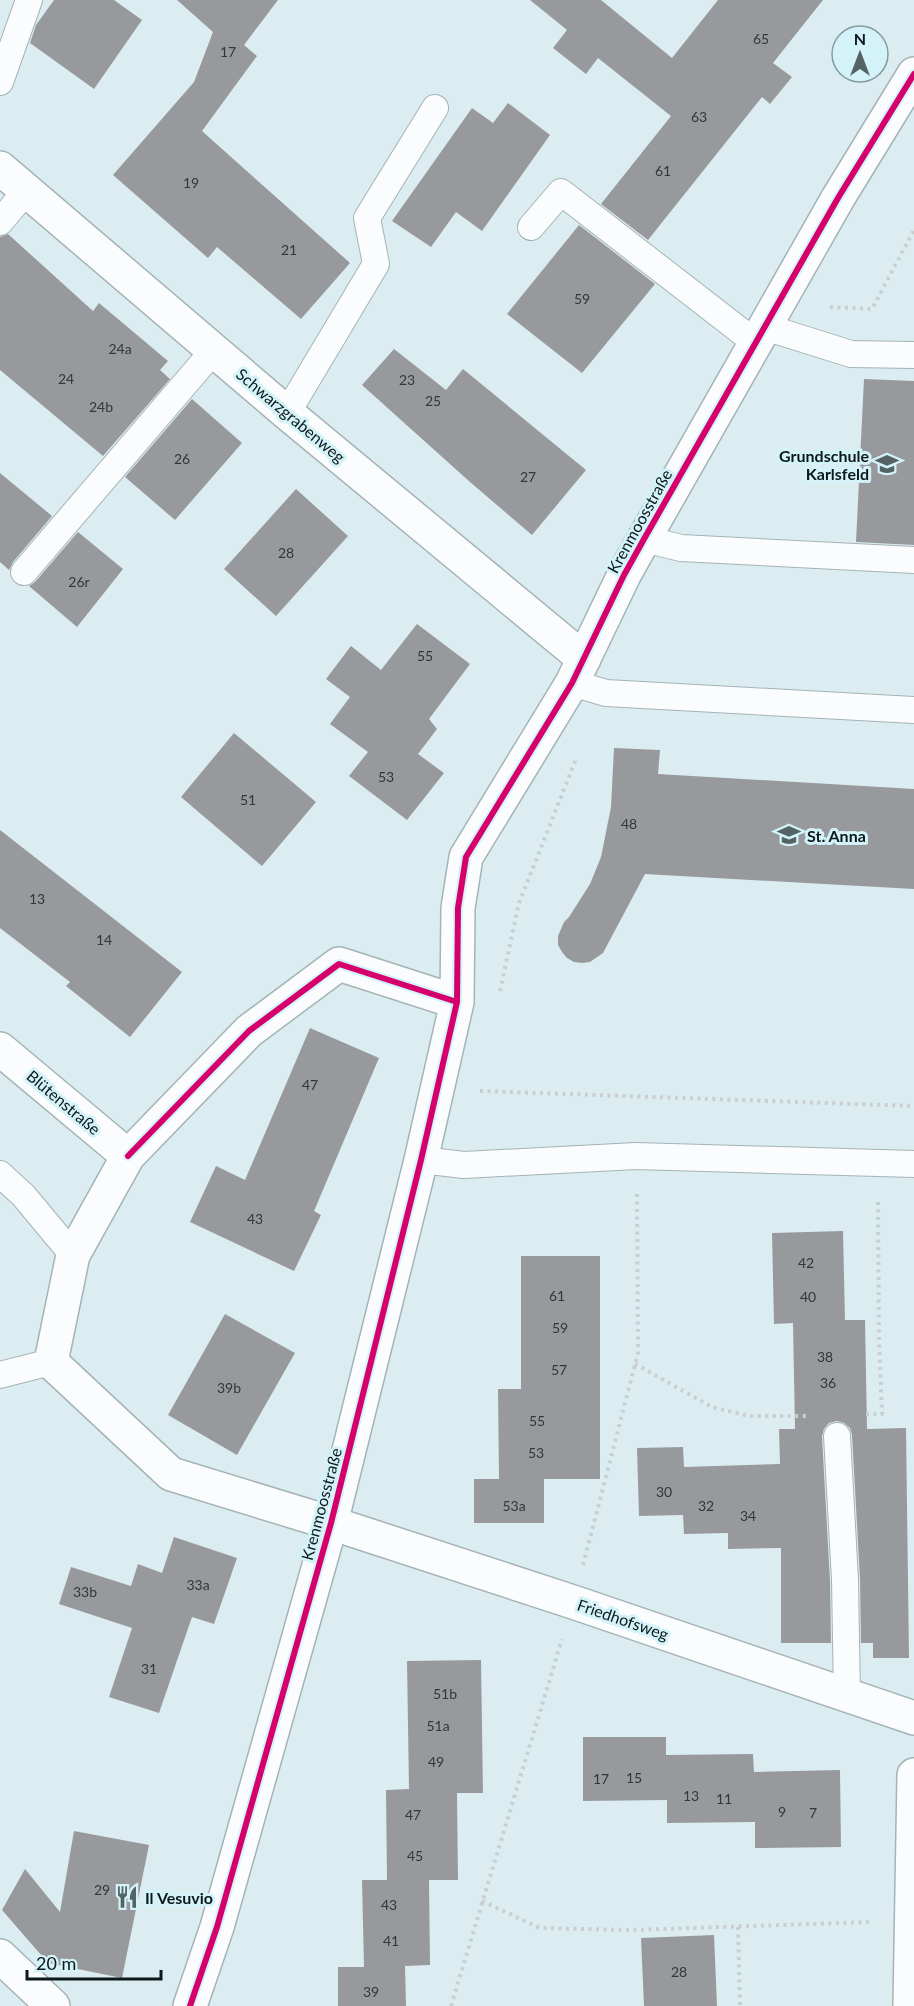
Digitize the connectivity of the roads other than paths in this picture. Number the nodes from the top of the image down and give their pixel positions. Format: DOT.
graph roads {
  1 [pos="29,0"];
  2 [pos="914,74"];
  3 [pos="0,82"];
  4 [pos="435,108"];
  5 [pos="0,168"];
  6 [pos="27,190"];
  7 [pos="0,222"];
  8 [pos="531,227"];
  9 [pos="760,335"];
  10 [pos="214,350"];
  11 [pos="914,355"];
  12 [pos="287,413"];
  13 [pos="644,539"];
  14 [pos="914,560"];
  15 [pos="24,572"];
  16 [pos="578,671"];
  17 [pos="914,710"];
  18 [pos="457,1002"];
  19 [pos="0,1049"];
  20 [pos="128,1156"];
  21 [pos="421,1160"];
  22 [pos="914,1164"];
  23 [pos="0,1174"];
  24 [pos="73,1255"];
  25 [pos="51,1362"];
  26 [pos="0,1375"];
  27 [pos="837,1436"];
  28 [pos="331,1522"];
  29 [pos="847,1696"];
  30 [pos="914,1718"];
  31 [pos="914,1775"];
  32 [pos="0,1956"];
  33 [pos="53,2006"];
  34 [pos="190,2006"];
  35 [pos="910,2006"];
  1 -- 3 [label="lane"];
  2 -- 9 [label="street, Krenmoosstraße"];
  4 -- 12 [label="lane"];
  5 -- 6 [label="street, Schwarzgrabenweg"];
  6 -- 7 [label="lane"];
  6 -- 10 [label="street, Schwarzgrabenweg"];
  8 -- 9 [label="lane"];
  9 -- 11 [label="lane"];
  9 -- 13 [label="street, Krenmoosstraße"];
  10 -- 12 [label="street, Schwarzgrabenweg"];
  10 -- 15 [label="lane"];
  12 -- 16 [label="street, Schwarzgrabenweg"];
  13 -- 14 [label="lane"];
  13 -- 16 [label="street, Krenmoosstraße"];
  16 -- 17 [label="lane"];
  16 -- 18 [label="street, Krenmoosstraße"];
  18 -- 20 [label="street"];
  18 -- 21 [label="street, Krenmoosstraße"];
  19 -- 20 [label="street, Blütenstraße"];
  20 -- 24 [label="street"];
  21 -- 22 [label="lane"];
  21 -- 28 [label="street, Krenmoosstraße"];
  23 -- 24 [label="lane"];
  24 -- 25 [label="street"];
  25 -- 26 [label="lane"];
  25 -- 28 [label="street, Krenmoosstraße"];
  27 -- 29 [label="lane"];
  28 -- 29 [label="street, Friedhofsweg"];
  28 -- 34 [label="street, Krenmoosstraße"];
  29 -- 30 [label="street, Friedhofsweg"];
  31 -- 35 [label="street"];
  32 -- 33 [label="street"];
}
